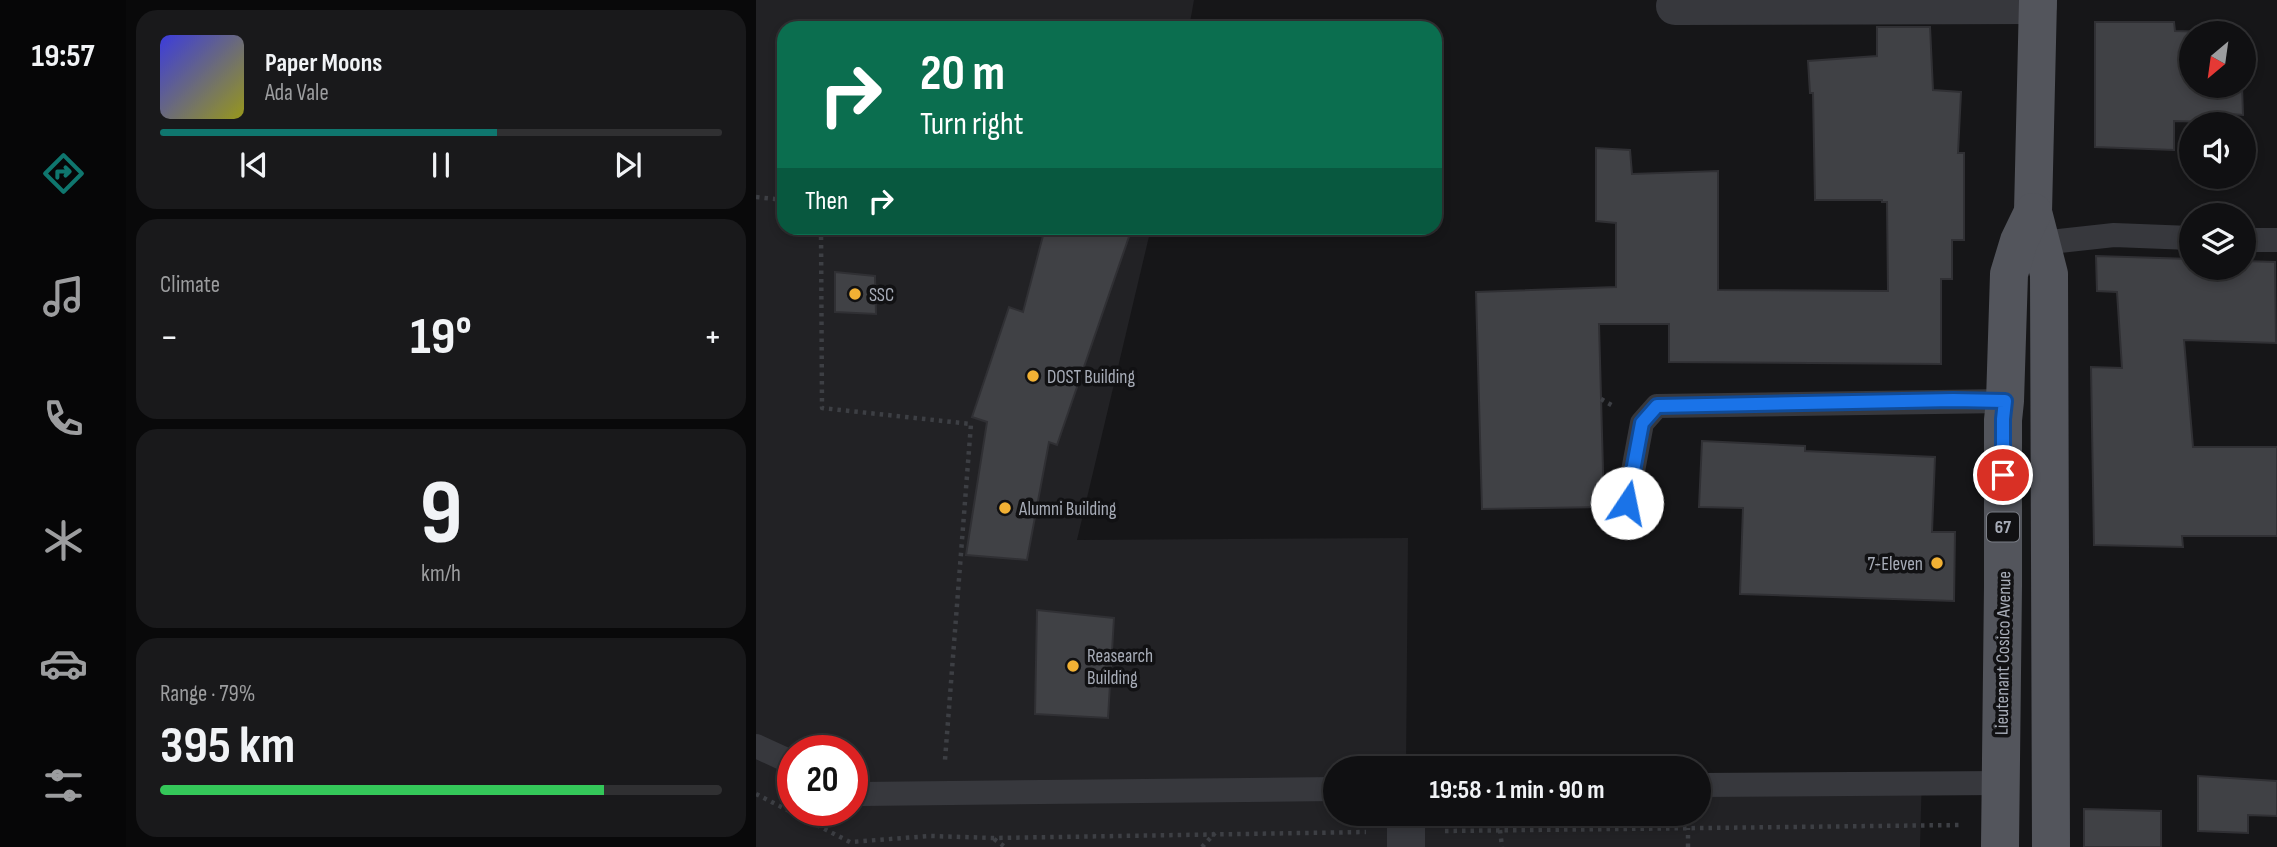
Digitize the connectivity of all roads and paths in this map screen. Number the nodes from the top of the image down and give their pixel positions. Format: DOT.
graph roads {
  1 [pos="2038,2"];
  2 [pos="1675,6"];
  3 [pos="756,197"];
  4 [pos="777,199"];
  5 [pos="2031,232"];
  6 [pos="821,235"];
  7 [pos="2179,237"];
  8 [pos="2256,240"];
  9 [pos="2277,240"];
  10 [pos="2005,401"];
  11 [pos="1627,503"];
  12 [pos="756,746"];
  13 [pos="777,755"];
  14 [pos="2000,783"];
  15 [pos="1711,785"];
  16 [pos="1323,789"];
  17 [pos="756,794"];
  18 [pos="868,794"];
  19 [pos="943,794"];
  20 [pos="1688,828"];
  21 [pos="1500,830"];
  22 [pos="1406,831"];
  23 [pos="1215,833"];
  24 [pos="931,836"];
  25 [pos="2000,836"];
  26 [pos="994,838"];
  27 [pos="1005,847"];
  28 [pos="1202,847"];
  29 [pos="1502,847"];
  30 [pos="1688,847"];
  31 [pos="2051,847"];
  1 -- 2 [label="street"];
  1 -- 5 [label="main road, Lieutenant Cosico Avenue / 67"];
  3 -- 4 [label="path"];
  5 -- 7 [label="lane"];
  5 -- 10 [label="main road, Lieutenant Cosico Avenue / 67"];
  5 -- 31 [label="main road, Lieutenant Cosico Avenue / 67"];
  6 -- 19 [label="path"];
  8 -- 9 [label="lane"];
  10 -- 11 [label="lane"];
  10 -- 14 [label="main road, Lieutenant Cosico Avenue / 67"];
  12 -- 13 [label="lane"];
  14 -- 15 [label="lane"];
  14 -- 25 [label="main road, Lieutenant Cosico Avenue / 67"];
  16 -- 19 [label="lane"];
  17 -- 24 [label="path"];
  18 -- 19 [label="lane"];
  19 -- 24 [label="path"];
  20 -- 21 [label="path"];
  20 -- 25 [label="path"];
  20 -- 30 [label="path"];
  21 -- 22 [label="path"];
  21 -- 29 [label="path"];
  22 -- 23 [label="path"];
  23 -- 26 [label="path"];
  23 -- 28 [label="path"];
  24 -- 26 [label="path"];
  26 -- 27 [label="path"];
}
